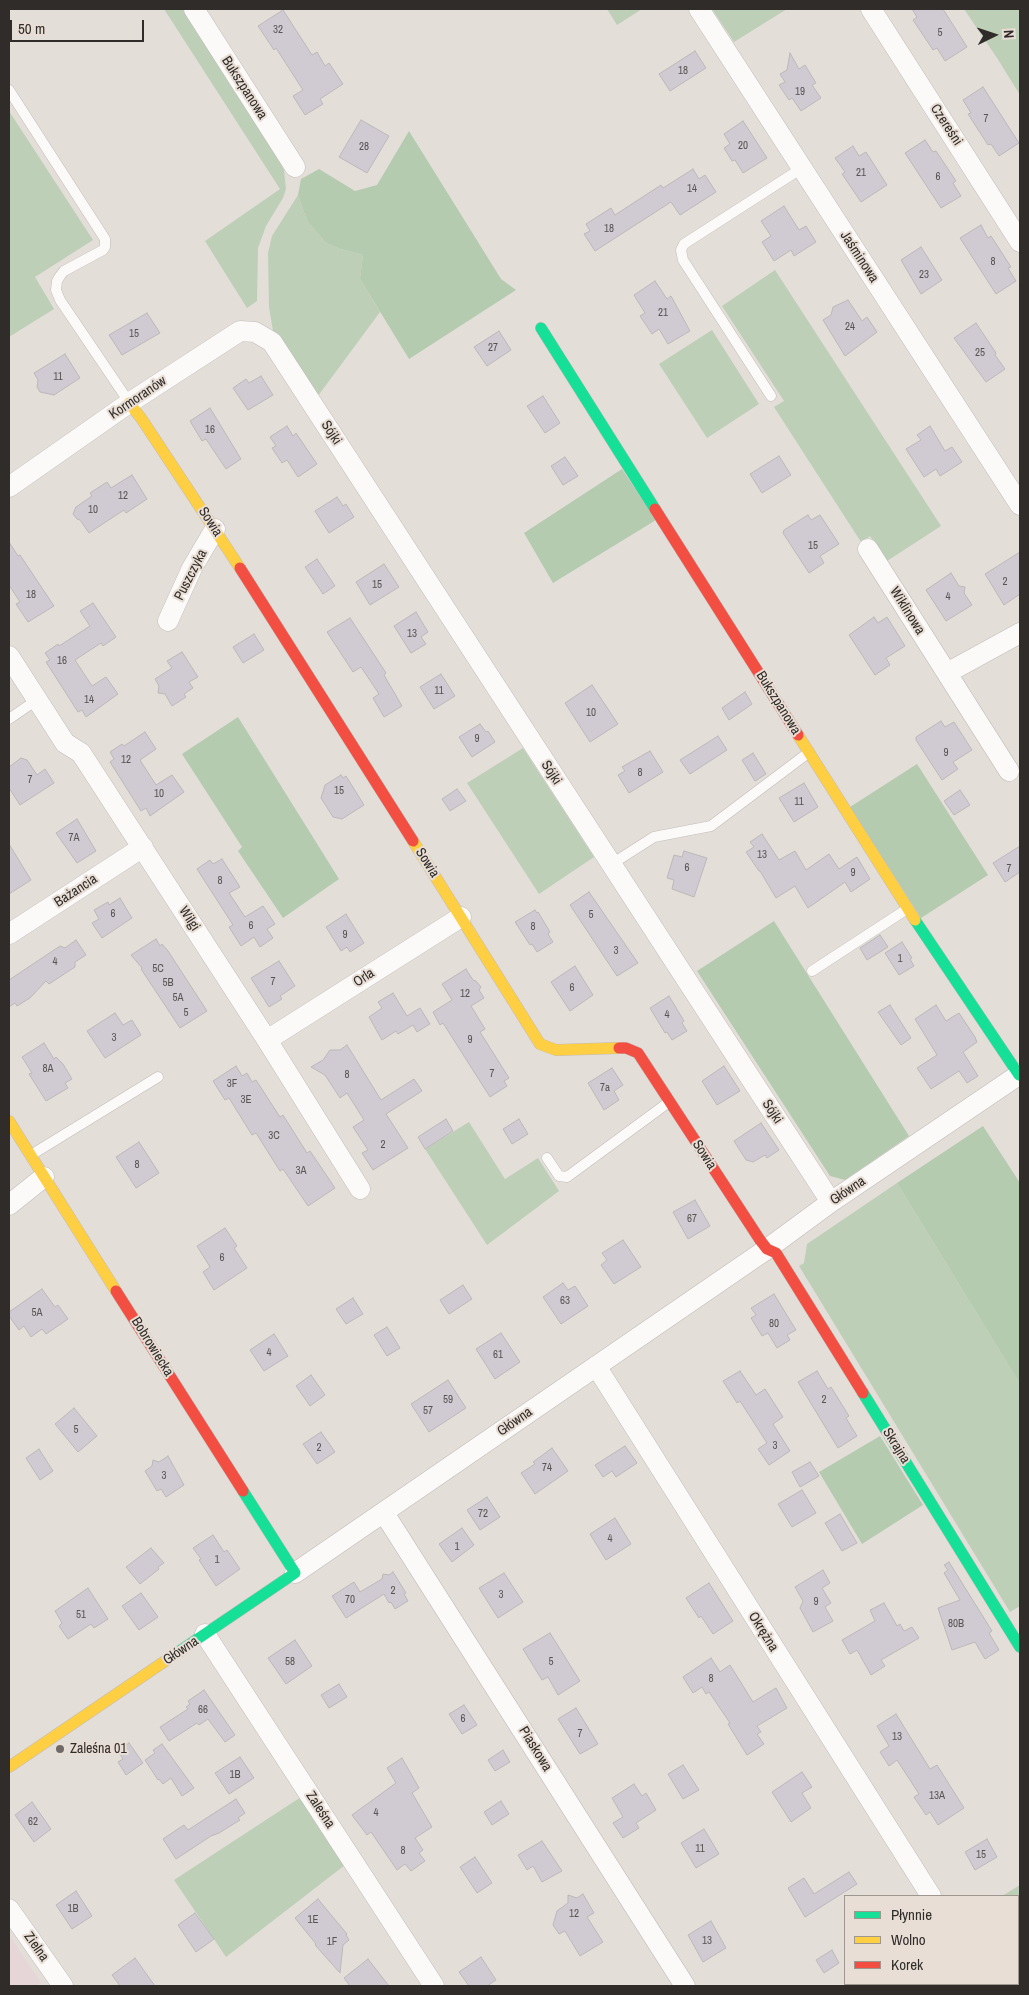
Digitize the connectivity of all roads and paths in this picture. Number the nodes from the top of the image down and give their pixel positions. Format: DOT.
graph roads {
  1 [pos="194,9"];
  2 [pos="699,9"];
  3 [pos="872,9"];
  4 [pos="9,90"];
  5 [pos="295,167"];
  6 [pos="802,168"];
  7 [pos="1020,242"];
  8 [pos="541,328"];
  9 [pos="272,342"];
  10 [pos="771,396"];
  11 [pos="129,403"];
  12 [pos="9,487"];
  13 [pos="1020,505"];
  14 [pos="215,529"];
  15 [pos="868,549"];
  16 [pos="168,620"];
  17 [pos="1020,633"];
  18 [pos="9,656"];
  19 [pos="947,673"];
  20 [pos="38,699"];
  21 [pos="9,719"];
  22 [pos="809,753"];
  23 [pos="1009,771"];
  24 [pos="143,847"];
  25 [pos="610,865"];
  26 [pos="908,909"];
  27 [pos="460,917"];
  28 [pos="9,934"];
  29 [pos="812,971"];
  30 [pos="267,1040"];
  31 [pos="1020,1075"];
  32 [pos="158,1077"];
  33 [pos="670,1101"];
  34 [pos="9,1121"];
  35 [pos="31,1155"];
  36 [pos="547,1158"];
  37 [pos="44,1177"];
  38 [pos="360,1190"];
  39 [pos="831,1202"];
  40 [pos="9,1205"];
  41 [pos="767,1249"];
  42 [pos="596,1366"];
  43 [pos="384,1513"];
  44 [pos="295,1573"];
  45 [pos="205,1634"];
  46 [pos="1020,1647"];
  47 [pos="9,1767"];
  48 [pos="931,1895"];
  49 [pos="9,1908"];
  50 [pos="63,1986"];
  51 [pos="434,1986"];
  52 [pos="685,1986"];
  1 -- 5 [label="street, Bukszpanowa"];
  2 -- 6 [label="street, Jaśminowa"];
  3 -- 7 [label="street, Czereśni"];
  4 -- 11 [label="lane"];
  6 -- 10 [label="lane"];
  6 -- 13 [label="street, Jaśminowa"];
  8 -- 22 [label="street, Bukszpanowa"];
  9 -- 11 [label="street, Kormoranów"];
  9 -- 25 [label="street, Sójki"];
  11 -- 12 [label="street, Kormoranów"];
  11 -- 14 [label="street, Sowia"];
  14 -- 16 [label="street, Puszczyka"];
  14 -- 27 [label="street, Sowia"];
  15 -- 19 [label="street, Wiklinowa"];
  17 -- 19 [label="street"];
  18 -- 20 [label="street, Wilgi"];
  19 -- 23 [label="street, Wiklinowa"];
  20 -- 21 [label="lane"];
  20 -- 24 [label="street, Wilgi"];
  22 -- 25 [label="lane"];
  22 -- 26 [label="street, Bukszpanowa"];
  24 -- 28 [label="street, Bażancia"];
  24 -- 30 [label="street, Wilgi"];
  25 -- 39 [label="street, Sójki"];
  26 -- 29 [label="lane"];
  26 -- 31 [label="street, Bukszpanowa"];
  27 -- 30 [label="street, Orla"];
  27 -- 33 [label="street, Sowia"];
  30 -- 38 [label="street, Wilgi"];
  31 -- 39 [label="street, Główna"];
  32 -- 35 [label="lane"];
  33 -- 36 [label="lane"];
  33 -- 41 [label="street, Sowia"];
  34 -- 35 [label="street, Bobrowiecka"];
  35 -- 37 [label="street, Bobrowiecka"];
  37 -- 40 [label="street"];
  37 -- 44 [label="street, Bobrowiecka"];
  39 -- 41 [label="street, Główna"];
  41 -- 42 [label="street, Główna"];
  41 -- 46 [label="street, Skrajna"];
  42 -- 43 [label="street, Główna"];
  42 -- 48 [label="street, Okrężna"];
  43 -- 44 [label="street, Główna"];
  43 -- 52 [label="street, Piaskowa"];
  44 -- 45 [label="street, Główna"];
  45 -- 47 [label="street, Główna"];
  45 -- 51 [label="street, Zaleśna"];
  49 -- 50 [label="street, Zielna"];
}
